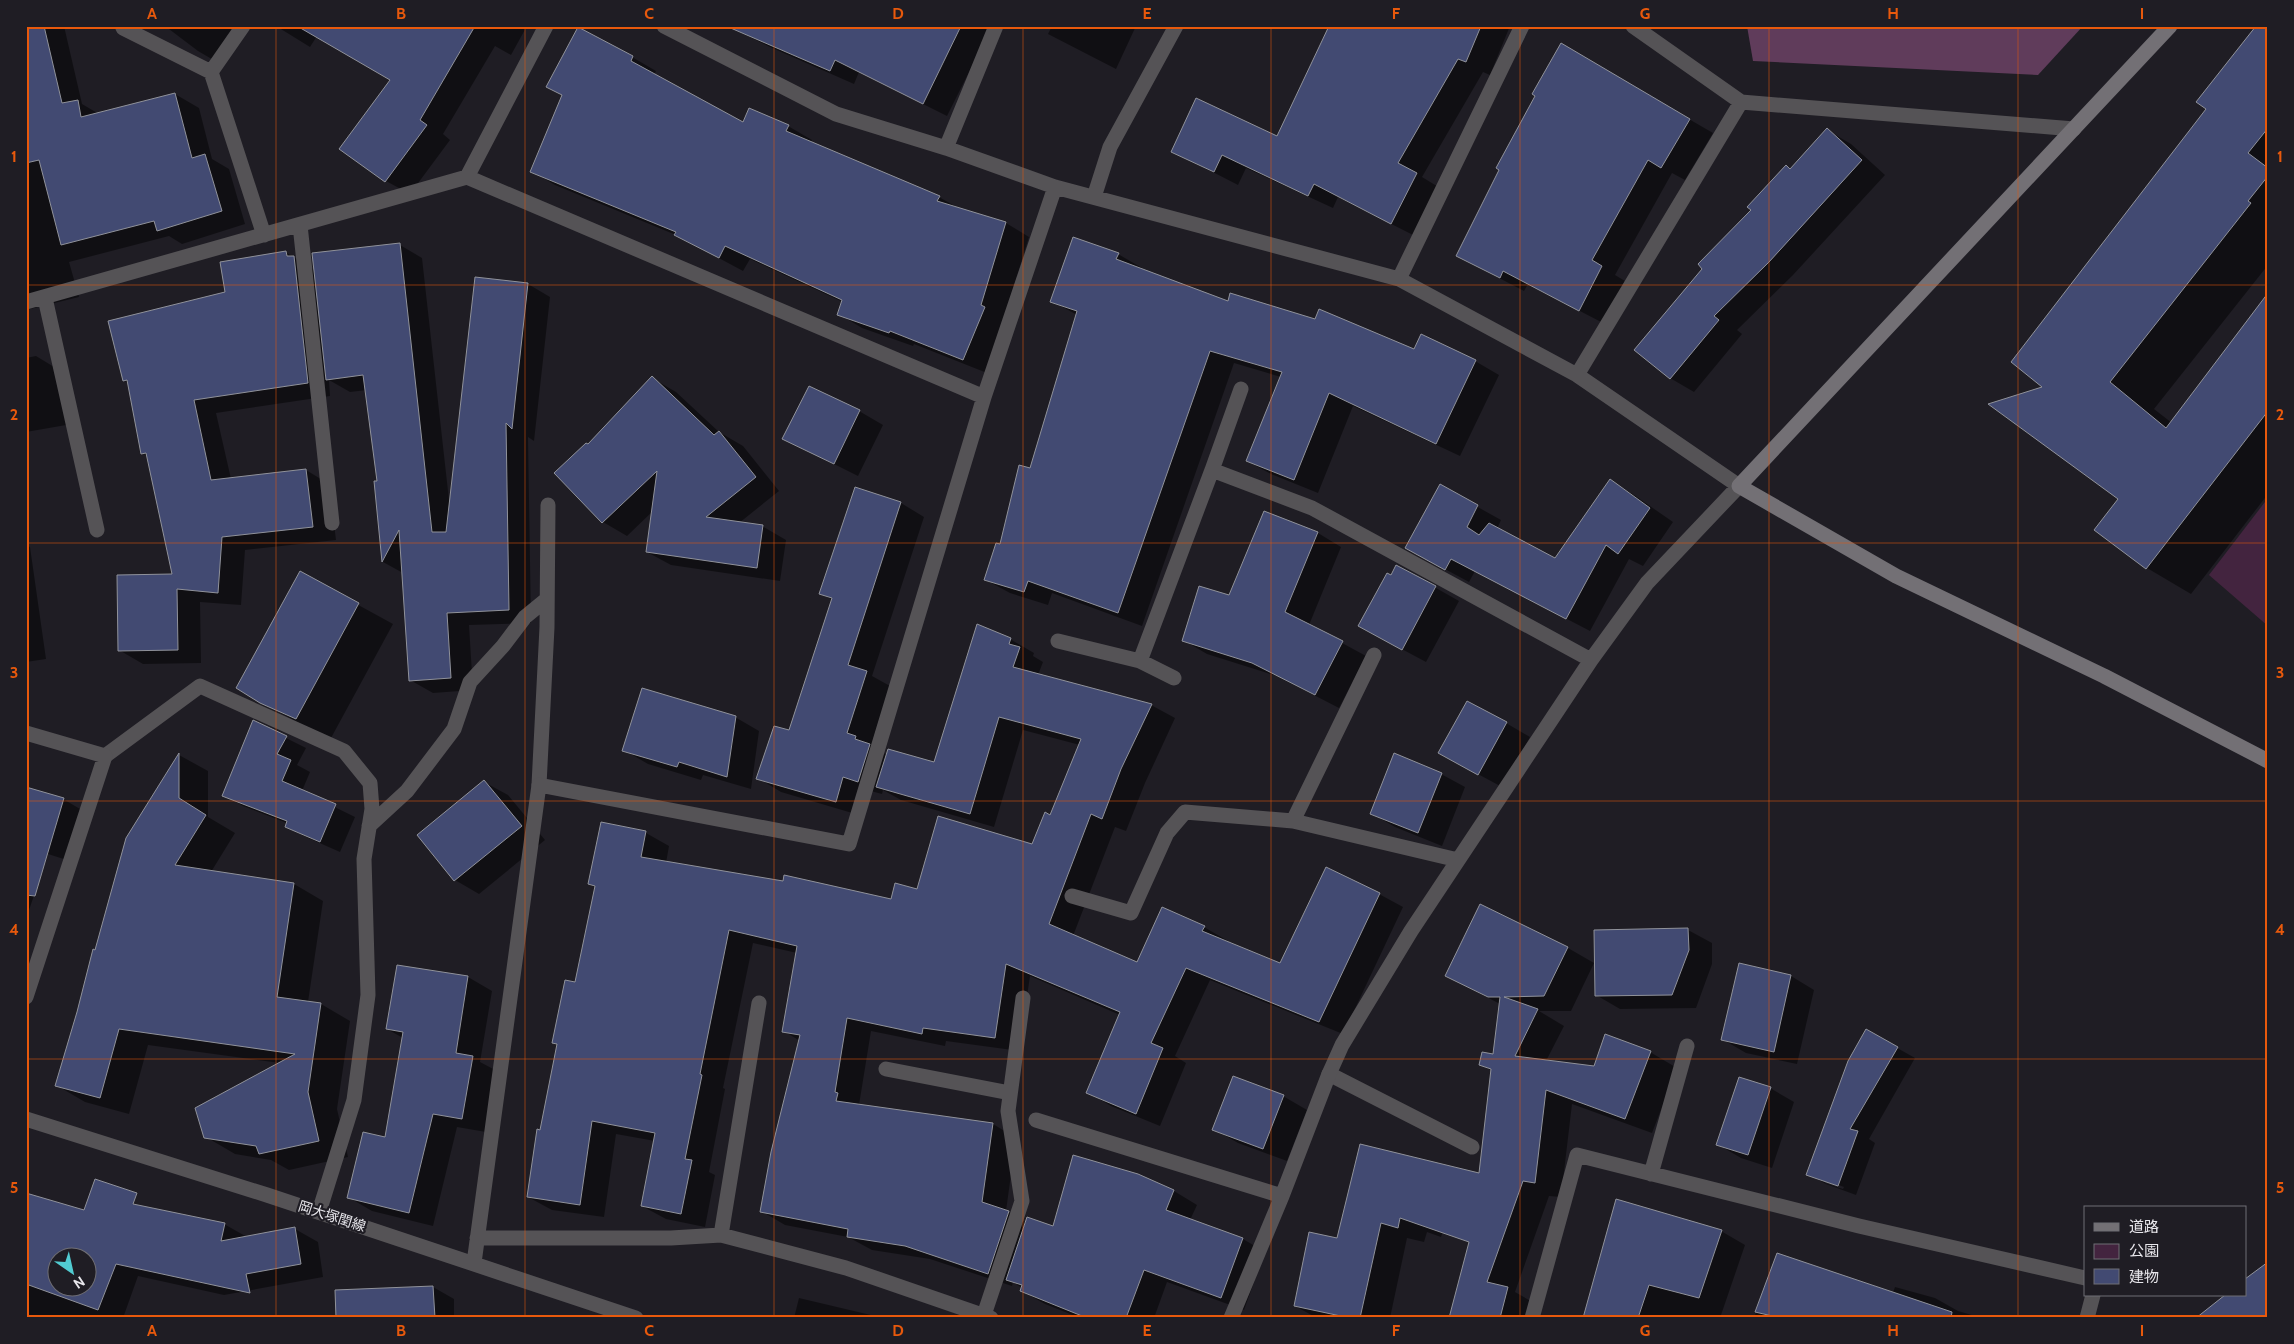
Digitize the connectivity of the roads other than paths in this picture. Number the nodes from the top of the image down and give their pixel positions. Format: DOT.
graph roads {
  1 [pos="243,26"];
  2 [pos="546,26"];
  3 [pos="664,26"];
  4 [pos="996,26"];
  5 [pos="1176,26"];
  6 [pos="1522,26"];
  7 [pos="1633,26"];
  8 [pos="2170,26"];
  9 [pos="123,28"];
  10 [pos="210,72"];
  11 [pos="1740,102"];
  12 [pos="2074,129"];
  13 [pos="946,148"];
  14 [pos="467,177"];
  15 [pos="1055,187"];
  16 [pos="1094,197"];
  17 [pos="300,225"];
  18 [pos="264,236"];
  19 [pos="1399,279"];
  20 [pos="44,298"];
  21 [pos="26,302"];
  22 [pos="1577,375"];
  23 [pos="1241,390"];
  24 [pos="984,397"];
  25 [pos="1212,470"];
  26 [pos="1739,486"];
  27 [pos="548,505"];
  28 [pos="332,523"];
  29 [pos="97,530"];
  30 [pos="547,599"];
  31 [pos="1058,641"];
  32 [pos="1374,655"];
  33 [pos="1591,660"];
  34 [pos="1140,661"];
  35 [pos="1174,678"];
  36 [pos="26,733"];
  37 [pos="104,756"];
  38 [pos="2268,760"];
  39 [pos="539,785"];
  40 [pos="1293,822"];
  41 [pos="369,826"];
  42 [pos="1458,860"];
  43 [pos="1072,896"];
  44 [pos="26,997"];
  45 [pos="1023,998"];
  46 [pos="759,1003"];
  47 [pos="1687,1046"];
  48 [pos="886,1069"];
  49 [pos="1329,1074"];
  50 [pos="1010,1093"];
  51 [pos="26,1119"];
  52 [pos="1036,1120"];
  53 [pos="1472,1147"];
  54 [pos="1651,1174"];
  55 [pos="1282,1196"];
  56 [pos="319,1212"];
  57 [pos="721,1235"];
  58 [pos="477,1238"];
  59 [pos="474,1263"];
  60 [pos="2084,1278"];
  61 [pos="2093,1296"];
  62 [pos="987,1317"];
  63 [pos="636,1318"];
  64 [pos="1231,1318"];
  65 [pos="1532,1318"];
  66 [pos="2087,1318"];
  1 -- 10 [label="street"];
  2 -- 14 [label="street"];
  3 -- 13 [label="street"];
  4 -- 13 [label="street"];
  5 -- 16 [label="street"];
  6 -- 19 [label="street"];
  7 -- 11 [label="street"];
  8 -- 12 [label="street"];
  9 -- 10 [label="street"];
  10 -- 18 [label="street"];
  11 -- 12 [label="street"];
  11 -- 22 [label="street"];
  12 -- 26 [label="street"];
  13 -- 15 [label="street"];
  14 -- 17 [label="street"];
  14 -- 24 [label="street"];
  15 -- 16 [label="street"];
  15 -- 24 [label="street"];
  16 -- 19 [label="street"];
  17 -- 18 [label="street"];
  17 -- 28 [label="street"];
  18 -- 20 [label="street"];
  19 -- 22 [label="street"];
  20 -- 21 [label="street"];
  20 -- 29 [label="street"];
  22 -- 26 [label="street"];
  23 -- 25 [label="street"];
  24 -- 39 [label="street"];
  25 -- 33 [label="street"];
  25 -- 34 [label="street"];
  26 -- 33 [label="street"];
  26 -- 38 [label="street"];
  27 -- 30 [label="street"];
  30 -- 39 [label="street"];
  30 -- 41 [label="street"];
  31 -- 34 [label="street"];
  32 -- 40 [label="street"];
  33 -- 42 [label="street"];
  34 -- 35 [label="street"];
  36 -- 37 [label="street"];
  37 -- 41 [label="street"];
  37 -- 44 [label="street"];
  39 -- 58 [label="street"];
  40 -- 42 [label="street"];
  40 -- 43 [label="street"];
  41 -- 56 [label="street"];
  42 -- 49 [label="street"];
  45 -- 50 [label="street"];
  46 -- 57 [label="street"];
  47 -- 54 [label="street"];
  48 -- 50 [label="street"];
  49 -- 53 [label="street"];
  49 -- 55 [label="street"];
  50 -- 62 [label="street"];
  51 -- 56 [label="street, 岡大塚閏線"];
  52 -- 55 [label="street"];
  54 -- 60 [label="street"];
  54 -- 65 [label="street"];
  55 -- 64 [label="street"];
  56 -- 59 [label="street, 岡大塚閏線"];
  57 -- 58 [label="street"];
  57 -- 62 [label="street"];
  58 -- 59 [label="street"];
  59 -- 63 [label="street, 岡大塚閏線"];
  61 -- 66 [label="street"];
}
